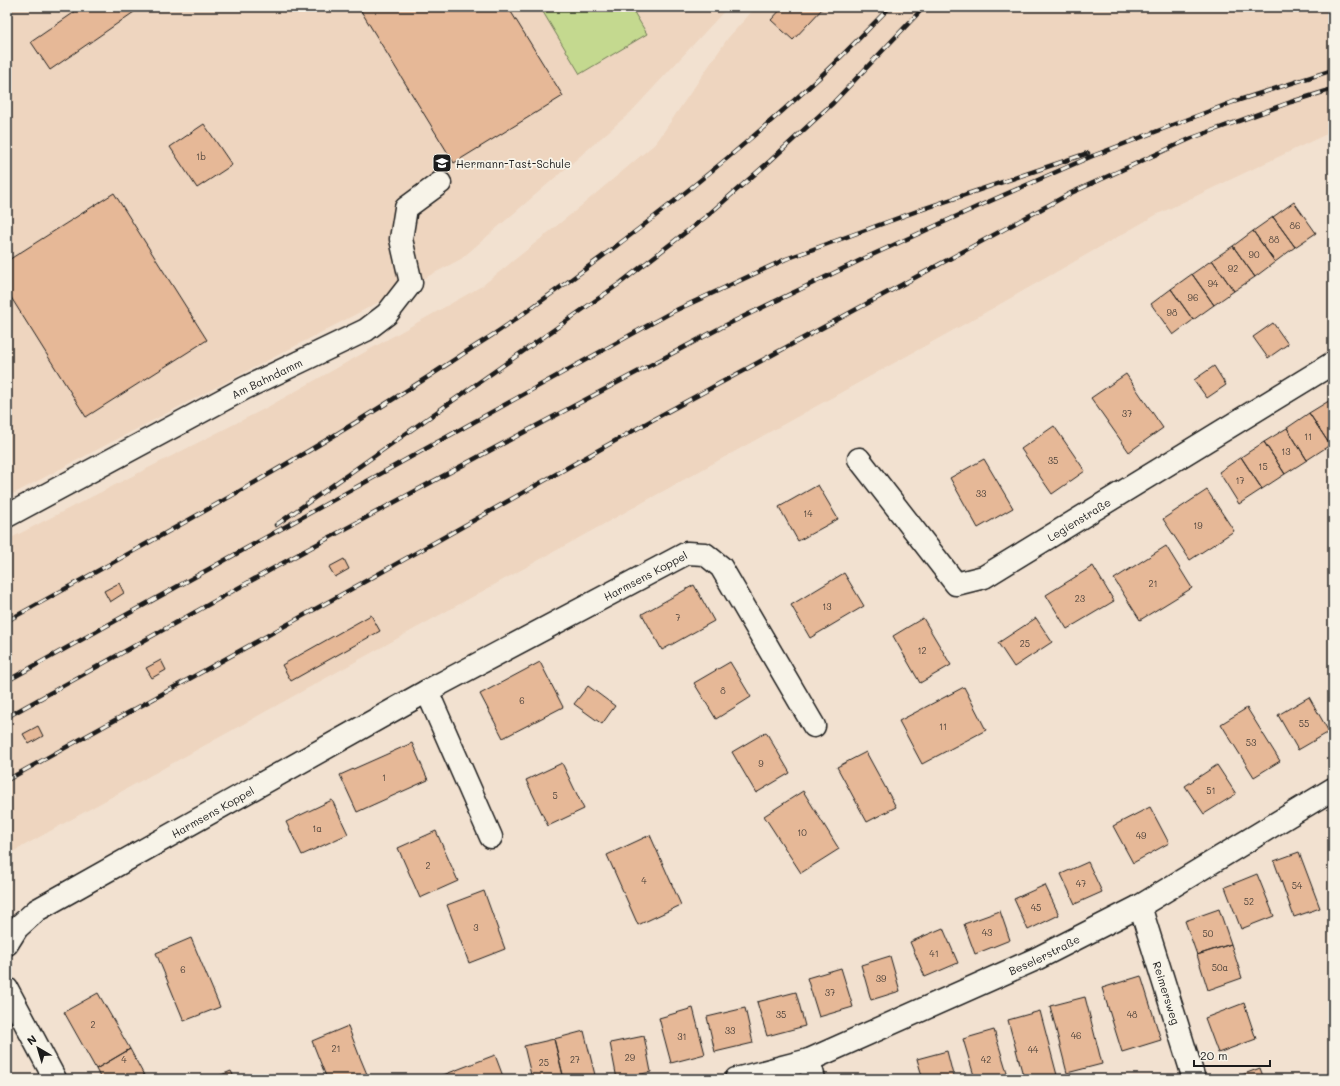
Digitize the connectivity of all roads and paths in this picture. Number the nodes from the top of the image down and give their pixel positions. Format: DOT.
graph roads {
  1 [pos="440,183"];
  2 [pos="1333,363"];
  3 [pos="859,459"];
  4 [pos="7,516"];
  5 [pos="427,691"];
  6 [pos="814,726"];
  7 [pos="1333,790"];
  8 [pos="491,837"];
  9 [pos="1140,906"];
  10 [pos="7,944"];
  11 [pos="7,989"];
  12 [pos="811,1069"];
  13 [pos="55,1079"];
  14 [pos="736,1079"];
  15 [pos="1194,1079"];
  1 -- 4 [label="street, Am Bahndamm"];
  2 -- 3 [label="street, Legienstraße"];
  5 -- 6 [label="street, Harmsens Koppel"];
  5 -- 8 [label="street"];
  5 -- 10 [label="street, Harmsens Koppel"];
  7 -- 9 [label="street, Beselerstraße"];
  9 -- 12 [label="street, Beselerstraße"];
  9 -- 15 [label="street, Reimersweg"];
  11 -- 13 [label="street"];
  12 -- 14 [label="street, Beselerstraße"];
}
